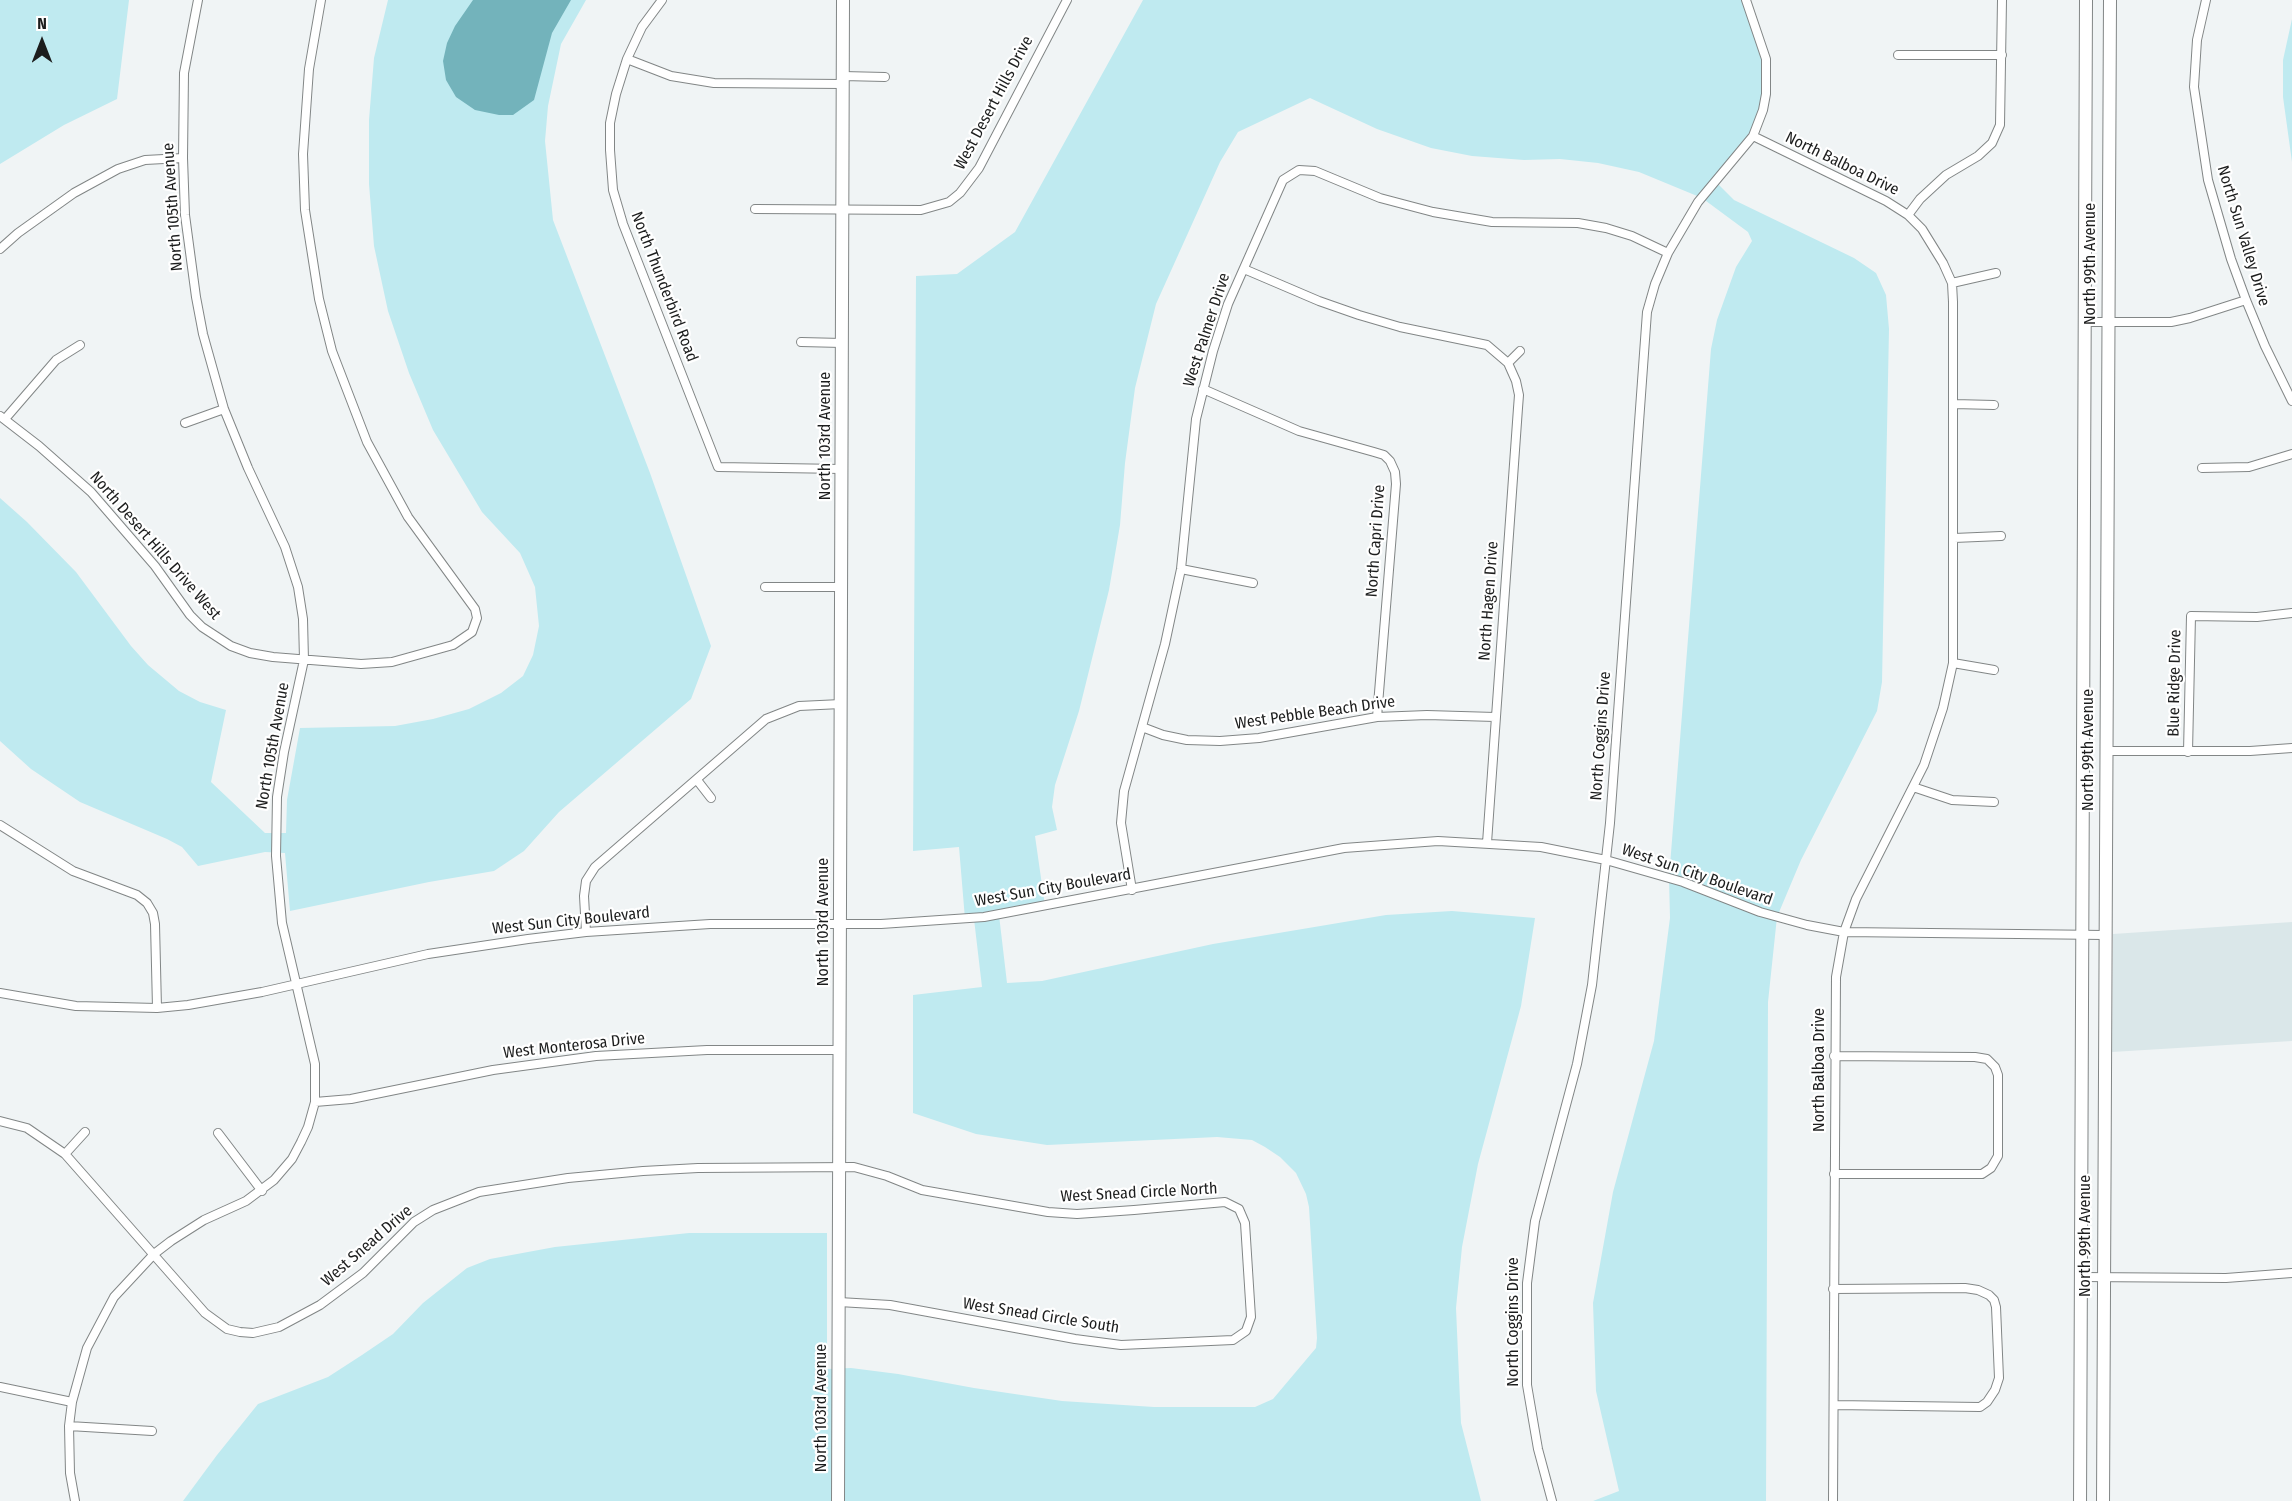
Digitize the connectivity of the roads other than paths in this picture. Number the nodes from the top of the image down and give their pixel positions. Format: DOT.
graph roads {
  1 [pos="198,0"];
  2 [pos="321,0"];
  3 [pos="662,0"];
  4 [pos="843,0"];
  5 [pos="1067,0"];
  6 [pos="1746,0"];
  7 [pos="2002,0"];
  8 [pos="2086,0"];
  9 [pos="2110,0"];
  10 [pos="2206,0"];
  11 [pos="1898,55"];
  12 [pos="2002,55"];
  13 [pos="627,59"];
  14 [pos="885,77"];
  15 [pos="843,80"];
  16 [pos="1753,136"];
  17 [pos="183,158"];
  18 [pos="755,209"];
  19 [pos="843,210"];
  20 [pos="1908,215"];
  21 [pos="0,249"];
  22 [pos="1668,253"];
  23 [pos="1244,269"];
  24 [pos="1996,273"];
  25 [pos="1952,283"];
  26 [pos="2246,300"];
  27 [pos="2085,322"];
  28 [pos="2107,323"];
  29 [pos="801,342"];
  30 [pos="842,343"];
  31 [pos="80,345"];
  32 [pos="1520,351"];
  33 [pos="1508,363"];
  34 [pos="1203,389"];
  35 [pos="2292,401"];
  36 [pos="1954,404"];
  37 [pos="1994,405"];
  38 [pos="224,409"];
  39 [pos="3,417"];
  40 [pos="184,423"];
  41 [pos="2292,454"];
  42 [pos="2202,468"];
  43 [pos="842,469"];
  44 [pos="2001,536"];
  45 [pos="1954,538"];
  46 [pos="1181,569"];
  47 [pos="1253,583"];
  48 [pos="765,587"];
  49 [pos="842,587"];
  50 [pos="2292,613"];
  51 [pos="304,660"];
  52 [pos="1953,663"];
  53 [pos="1994,670"];
  54 [pos="841,704"];
  55 [pos="1377,717"];
  56 [pos="1495,717"];
  57 [pos="1142,727"];
  58 [pos="2292,748"];
  59 [pos="2106,751"];
  60 [pos="2188,752"];
  61 [pos="697,780"];
  62 [pos="1913,787"];
  63 [pos="711,798"];
  64 [pos="1994,802"];
  65 [pos="0,825"];
  66 [pos="1487,843"];
  67 [pos="2083,843"];
  68 [pos="2105,843"];
  69 [pos="1606,860"];
  70 [pos="1132,890"];
  71 [pos="840,924"];
  72 [pos="586,932"];
  73 [pos="1844,932"];
  74 [pos="2082,935"];
  75 [pos="2104,935"];
  76 [pos="296,985"];
  77 [pos="0,993"];
  78 [pos="158,1008"];
  79 [pos="840,1050"];
  80 [pos="1834,1056"];
  81 [pos="315,1102"];
  82 [pos="0,1121"];
  83 [pos="85,1132"];
  84 [pos="218,1133"];
  85 [pos="2104,1141"];
  86 [pos="2081,1142"];
  87 [pos="66,1155"];
  88 [pos="840,1167"];
  89 [pos="1834,1174"];
  90 [pos="262,1191"];
  91 [pos="154,1254"];
  92 [pos="1248,1270"];
  93 [pos="2292,1273"];
  94 [pos="2081,1277"];
  95 [pos="2102,1277"];
  96 [pos="1833,1289"];
  97 [pos="839,1302"];
  98 [pos="0,1387"];
  99 [pos="72,1402"];
  100 [pos="1834,1405"];
  101 [pos="69,1426"];
  102 [pos="152,1431"];
  103 [pos="75,1501"];
  104 [pos="838,1501"];
  105 [pos="1552,1501"];
  106 [pos="1833,1501"];
  107 [pos="2080,1501"];
  108 [pos="2103,1501"];
  1 -- 17 [label="street, North 105th Avenue"];
  2 -- 51 [label="street, North Desert Hills Drive West"];
  3 -- 13 [label="street, North Thunderbird Road"];
  4 -- 15 [label="main road, North 103rd Avenue"];
  5 -- 19 [label="street, West Desert Hills Drive"];
  6 -- 16 [label="street, North Coggins Drive"];
  7 -- 12 [label="street"];
  8 -- 27 [label="main road, North 99th Avenue"];
  9 -- 28 [label="main road, North 99th Avenue"];
  10 -- 26 [label="street, North Sun Valley Drive"];
  11 -- 12 [label="street"];
  12 -- 20 [label="street"];
  13 -- 15 [label="street"];
  13 -- 43 [label="street, North Thunderbird Road"];
  14 -- 15 [label="street"];
  15 -- 19 [label="main road, North 103rd Avenue"];
  16 -- 20 [label="street, North Balboa Drive"];
  16 -- 22 [label="street, North Coggins Drive"];
  17 -- 21 [label="street"];
  17 -- 38 [label="street, North 105th Avenue"];
  18 -- 19 [label="street, West Desert Hills Drive"];
  19 -- 30 [label="main road, North 103rd Avenue"];
  20 -- 25 [label="street, North Balboa Drive"];
  22 -- 23 [label="street, West Palmer Drive"];
  22 -- 69 [label="street, North Coggins Drive"];
  23 -- 33 [label="street"];
  23 -- 34 [label="street, West Palmer Drive"];
  24 -- 25 [label="street"];
  25 -- 36 [label="street, North Balboa Drive"];
  26 -- 28 [label="street"];
  26 -- 35 [label="street, North Sun Valley Drive"];
  27 -- 28 [label="street"];
  27 -- 67 [label="main road, North 99th Avenue"];
  28 -- 59 [label="main road, North 99th Avenue"];
  29 -- 30 [label="street"];
  30 -- 43 [label="main road, North 103rd Avenue"];
  31 -- 39 [label="street"];
  32 -- 33 [label="street"];
  33 -- 56 [label="street, North Hagen Drive"];
  34 -- 46 [label="street, West Palmer Drive"];
  34 -- 55 [label="street, North Capri Drive"];
  36 -- 37 [label="street"];
  36 -- 45 [label="street, North Balboa Drive"];
  38 -- 40 [label="street"];
  38 -- 51 [label="street, North 105th Avenue"];
  39 -- 51 [label="street, North Desert Hills Drive West"];
  41 -- 42 [label="street"];
  43 -- 49 [label="main road, North 103rd Avenue"];
  44 -- 45 [label="street"];
  45 -- 52 [label="street, North Balboa Drive"];
  46 -- 47 [label="street"];
  46 -- 57 [label="street, West Palmer Drive"];
  48 -- 49 [label="street"];
  49 -- 54 [label="main road, North 103rd Avenue"];
  50 -- 60 [label="street, Blue Ridge Drive"];
  51 -- 76 [label="street, North 105th Avenue"];
  52 -- 53 [label="street"];
  52 -- 62 [label="street, North Balboa Drive"];
  54 -- 61 [label="street"];
  54 -- 71 [label="main road, North 103rd Avenue"];
  55 -- 56 [label="street, West Pebble Beach Drive"];
  55 -- 57 [label="street, West Pebble Beach Drive"];
  56 -- 66 [label="street, North Hagen Drive"];
  57 -- 70 [label="street, West Palmer Drive"];
  58 -- 60 [label="street"];
  59 -- 60 [label="street"];
  59 -- 68 [label="main road, North 99th Avenue"];
  61 -- 63 [label="street"];
  61 -- 72 [label="street"];
  62 -- 64 [label="street"];
  62 -- 73 [label="street, North Balboa Drive"];
  65 -- 78 [label="street"];
  66 -- 69 [label="street, West Sun City Boulevard"];
  66 -- 70 [label="street, West Sun City Boulevard"];
  67 -- 68 [label="main road"];
  67 -- 74 [label="main road, North 99th Avenue"];
  68 -- 75 [label="main road, North 99th Avenue"];
  69 -- 73 [label="street, West Sun City Boulevard"];
  69 -- 105 [label="street, North Coggins Drive"];
  70 -- 71 [label="street, West Sun City Boulevard"];
  71 -- 72 [label="street, West Sun City Boulevard"];
  71 -- 79 [label="main road, North 103rd Avenue"];
  72 -- 76 [label="street, West Sun City Boulevard"];
  73 -- 74 [label="street, West Sun City Boulevard"];
  73 -- 80 [label="street, North Balboa Drive"];
  74 -- 75 [label="street, West Sun City Boulevard"];
  74 -- 86 [label="main road, North 99th Avenue"];
  75 -- 85 [label="main road, North 99th Avenue"];
  76 -- 78 [label="street, West Sun City Boulevard"];
  76 -- 81 [label="street, North 105th Avenue"];
  77 -- 78 [label="street, West Sun City Boulevard"];
  79 -- 81 [label="street, West Monterosa Drive"];
  79 -- 88 [label="main road, North 103rd Avenue"];
  80 -- 89 [label="street, North Balboa Drive"];
  80 -- 89 [label="street"];
  81 -- 90 [label="street, North 105th Avenue"];
  82 -- 87 [label="street, West Snead Drive"];
  83 -- 87 [label="street"];
  84 -- 90 [label="street"];
  85 -- 86 [label="main road"];
  85 -- 95 [label="main road, North 99th Avenue"];
  86 -- 94 [label="main road, North 99th Avenue"];
  87 -- 91 [label="street, West Snead Drive"];
  88 -- 91 [label="street, West Snead Drive"];
  88 -- 92 [label="street, West Snead Circle North"];
  88 -- 97 [label="main road, North 103rd Avenue"];
  89 -- 96 [label="street, North Balboa Drive"];
  90 -- 91 [label="street, North 105th Avenue"];
  91 -- 99 [label="street, North 105th Avenue"];
  92 -- 97 [label="street, West Snead Circle South"];
  93 -- 95 [label="street"];
  94 -- 95 [label="street"];
  94 -- 107 [label="main road, North 99th Avenue"];
  95 -- 108 [label="main road, North 99th Avenue"];
  96 -- 100 [label="street, North Balboa Drive"];
  96 -- 100 [label="street"];
  97 -- 104 [label="main road, North 103rd Avenue"];
  98 -- 99 [label="street"];
  99 -- 101 [label="street, North 105th Avenue"];
  100 -- 106 [label="street, North Balboa Drive"];
  101 -- 102 [label="street"];
  101 -- 103 [label="street, North 105th Avenue"];
}
